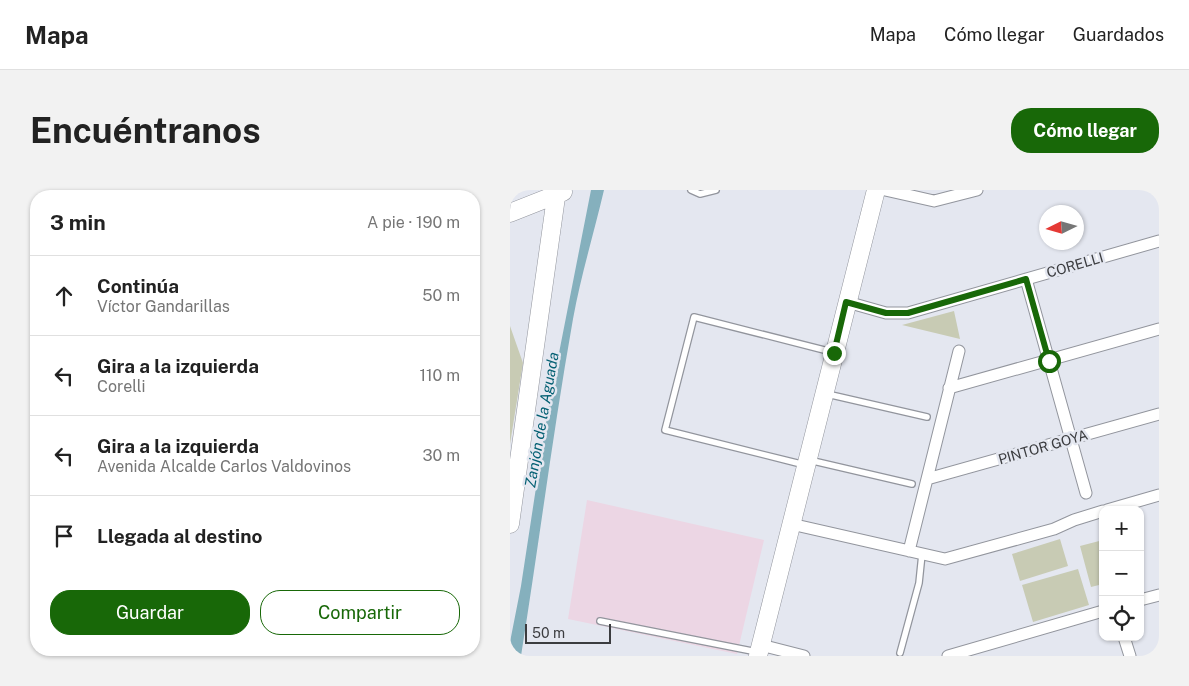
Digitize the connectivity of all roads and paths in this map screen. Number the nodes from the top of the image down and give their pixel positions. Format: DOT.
graph roads {
  1 [pos="691,190"];
  2 [pos="716,190"];
  3 [pos="876,190"];
  4 [pos="885,190"];
  5 [pos="977,190"];
  6 [pos="561,192"];
  7 [pos="510,213"];
  8 [pos="1159,241"];
  9 [pos="1026,279"];
  10 [pos="846,302"];
  11 [pos="1159,329"];
  12 [pos="959,351"];
  13 [pos="834,353"];
  14 [pos="1049,361"];
  15 [pos="949,388"];
  16 [pos="824,393"];
  17 [pos="1159,414"];
  18 [pos="927,417"];
  19 [pos="1070,439"];
  20 [pos="806,462"];
  21 [pos="927,479"];
  22 [pos="912,484"];
  23 [pos="1086,493"];
  24 [pos="1159,495"];
  25 [pos="1121,506"];
  26 [pos="1099,512"];
  27 [pos="510,524"];
  28 [pos="791,524"];
  29 [pos="909,551"];
  30 [pos="922,554"];
  31 [pos="1159,594"];
  32 [pos="1144,599"];
  33 [pos="1099,612"];
  34 [pos="600,621"];
  35 [pos="1125,641"];
  36 [pos="759,651"];
  37 [pos="900,653"];
  38 [pos="804,656"];
  39 [pos="948,656"];
  40 [pos="1130,656"];
  1 -- 2 [label="lane"];
  3 -- 10 [label="main road"];
  4 -- 5 [label="street"];
  6 -- 7 [label="main road"];
  6 -- 27 [label="main road"];
  8 -- 9 [label="street, CORELLI"];
  9 -- 10 [label="street, CORELLI"];
  9 -- 14 [label="street"];
  10 -- 13 [label="main road"];
  11 -- 14 [label="street"];
  12 -- 15 [label="street"];
  13 -- 16 [label="main road"];
  13 -- 20 [label="lane"];
  14 -- 15 [label="street"];
  14 -- 19 [label="street"];
  15 -- 21 [label="street"];
  16 -- 18 [label="lane"];
  16 -- 20 [label="main road"];
  17 -- 19 [label="street, PINTOR GOYA"];
  19 -- 21 [label="street, PINTOR GOYA"];
  19 -- 23 [label="street"];
  20 -- 22 [label="lane"];
  20 -- 28 [label="main road"];
  21 -- 29 [label="street"];
  24 -- 25 [label="street"];
  26 -- 30 [label="street"];
  28 -- 29 [label="street"];
  28 -- 36 [label="main road"];
  29 -- 30 [label="street"];
  30 -- 37 [label="lane"];
  31 -- 32 [label="street"];
  33 -- 39 [label="street"];
  34 -- 36 [label="lane"];
  35 -- 40 [label="street"];
  36 -- 38 [label="street"];
}
